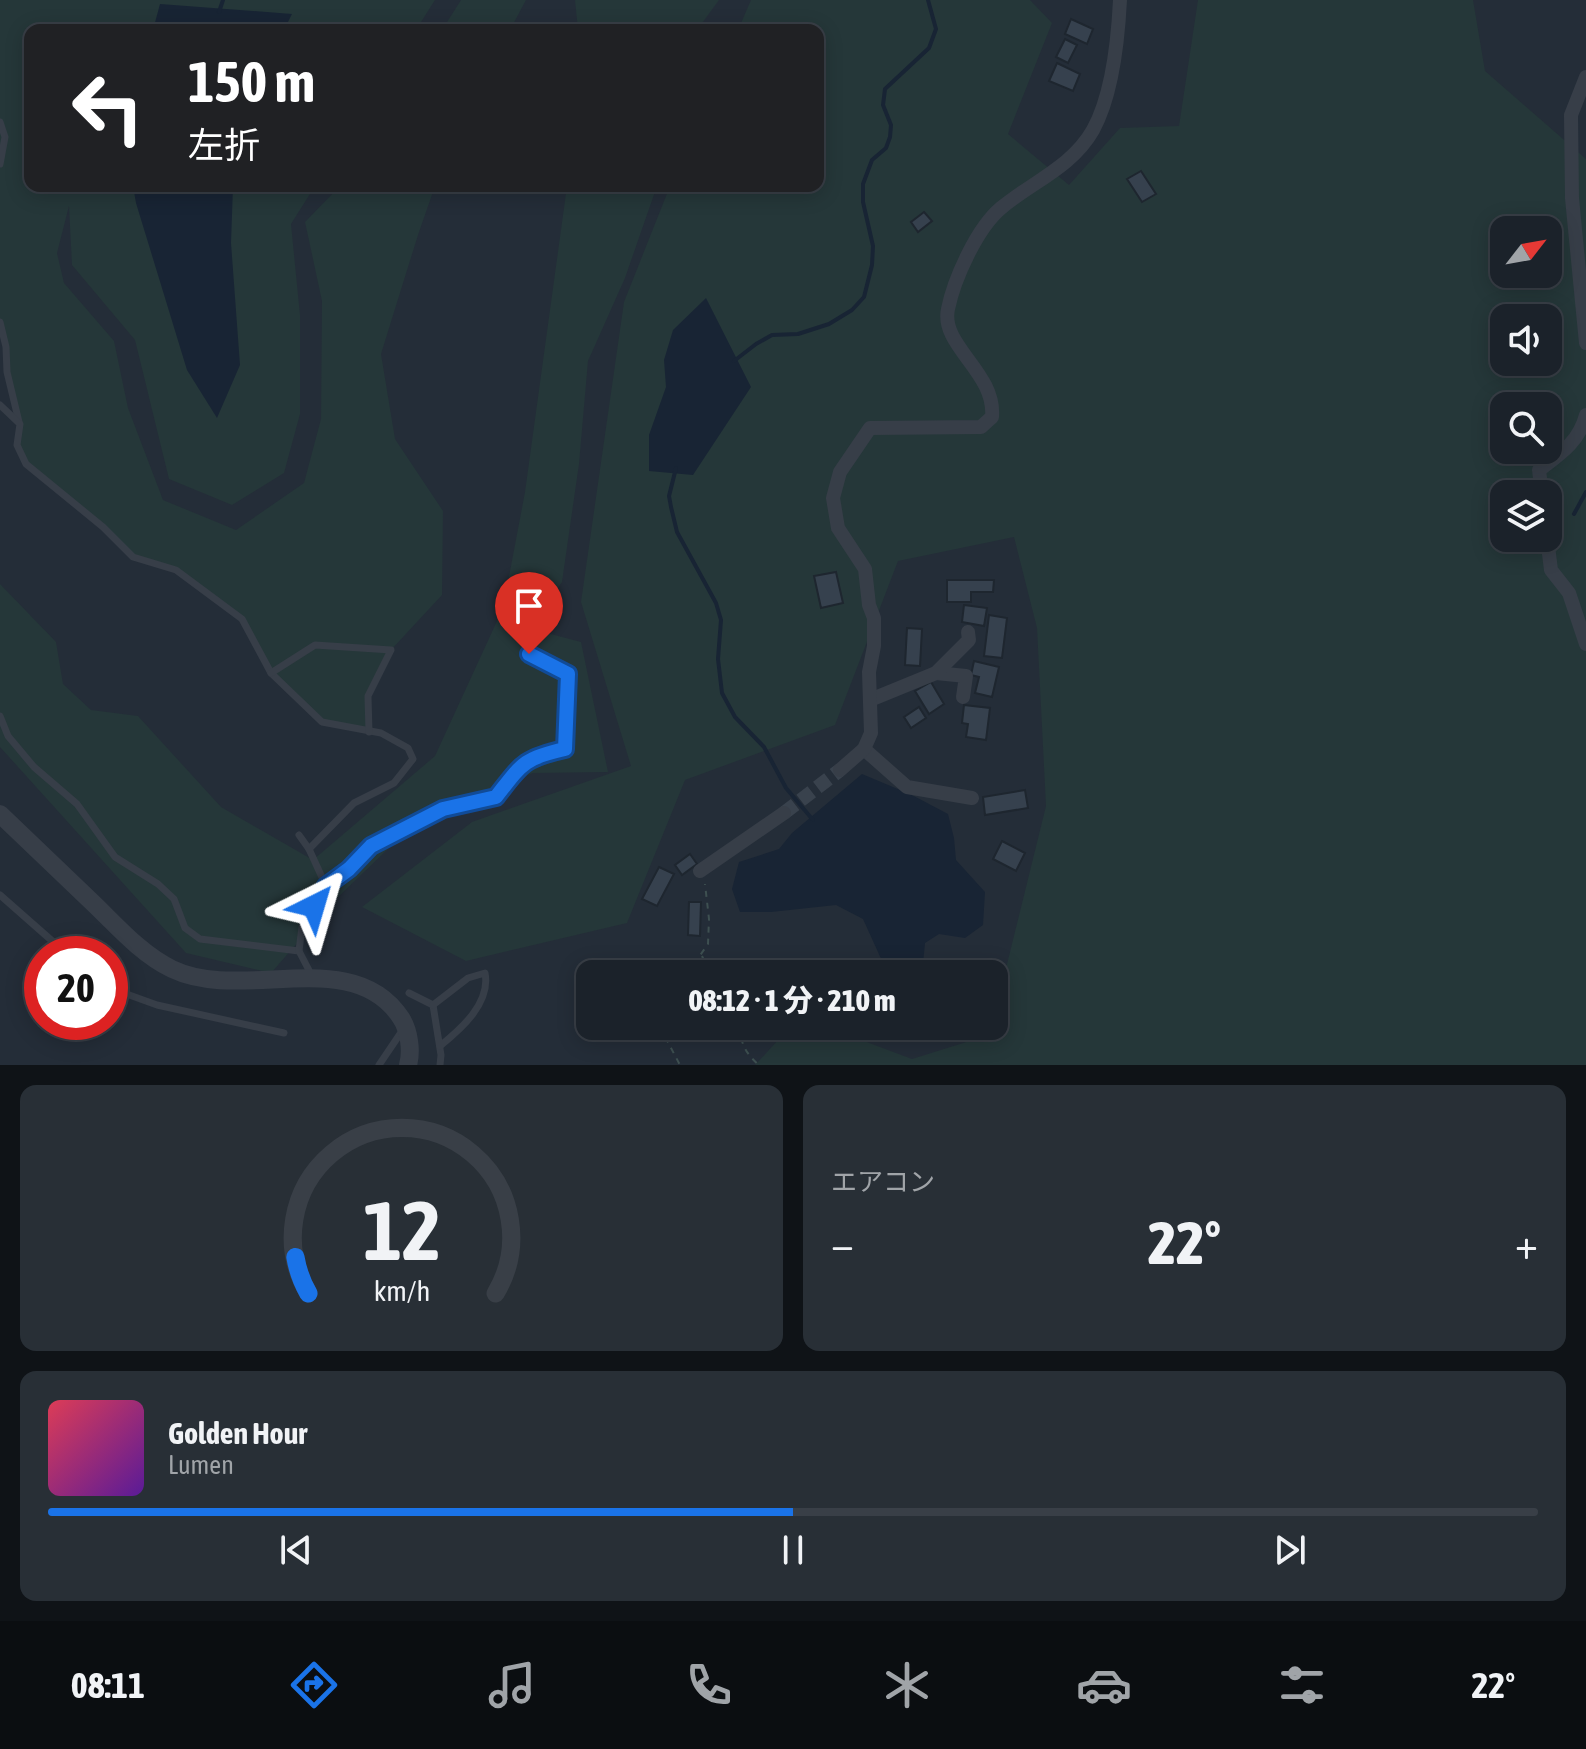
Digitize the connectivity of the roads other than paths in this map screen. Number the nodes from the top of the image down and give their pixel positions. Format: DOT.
graph roads {
  1 [pos="1120,0"];
  2 [pos="1586,77"];
  3 [pos="0,122"];
  4 [pos="0,164"];
  5 [pos="0,322"];
  6 [pos="1586,343"];
  7 [pos="0,405"];
  8 [pos="1586,415"];
  9 [pos="20,424"];
  10 [pos="1540,480"];
  11 [pos="1549,552"];
  12 [pos="516,605"];
  13 [pos="968,632"];
  14 [pos="1586,644"];
  15 [pos="271,673"];
  16 [pos="936,673"];
  17 [pos="963,697"];
  18 [pos="870,700"];
  19 [pos="0,716"];
  20 [pos="369,732"];
  21 [pos="864,749"];
  22 [pos="840,770"];
  23 [pos="972,798"];
  24 [pos="784,813"];
  25 [pos="0,814"];
  26 [pos="299,835"];
  27 [pos="309,849"];
  28 [pos="700,871"];
  29 [pos="326,886"];
  30 [pos="0,895"];
  31 [pos="47,936"];
  32 [pos="299,951"];
  33 [pos="314,980"];
  34 [pos="409,993"];
  35 [pos="128,995"];
  36 [pos="433,1005"];
  37 [pos="406,1026"];
  38 [pos="284,1033"];
  39 [pos="440,1046"];
  40 [pos="379,1065"];
  41 [pos="408,1065"];
  42 [pos="440,1065"];
  1 -- 18 [label="street"];
  2 -- 6 [label="street"];
  3 -- 4 [label="lane"];
  5 -- 9 [label="lane"];
  7 -- 9 [label="lane"];
  8 -- 10 [label="street"];
  9 -- 15 [label="lane"];
  11 -- 14 [label="street"];
  12 -- 29 [label="lane"];
  13 -- 16 [label="street"];
  15 -- 20 [label="lane"];
  15 -- 20 [label="lane"];
  16 -- 17 [label="street"];
  16 -- 18 [label="street"];
  18 -- 21 [label="street"];
  19 -- 32 [label="lane"];
  20 -- 27 [label="lane"];
  21 -- 22 [label="street"];
  21 -- 23 [label="street"];
  24 -- 28 [label="street"];
  25 -- 33 [label="street"];
  26 -- 27 [label="lane"];
  27 -- 29 [label="lane"];
  29 -- 32 [label="lane"];
  30 -- 31 [label="lane"];
  32 -- 33 [label="lane"];
  33 -- 37 [label="street"];
  34 -- 36 [label="lane"];
  35 -- 38 [label="lane"];
  36 -- 39 [label="lane"];
  36 -- 39 [label="lane"];
  37 -- 40 [label="lane"];
  37 -- 41 [label="street"];
  39 -- 42 [label="lane"];
}
